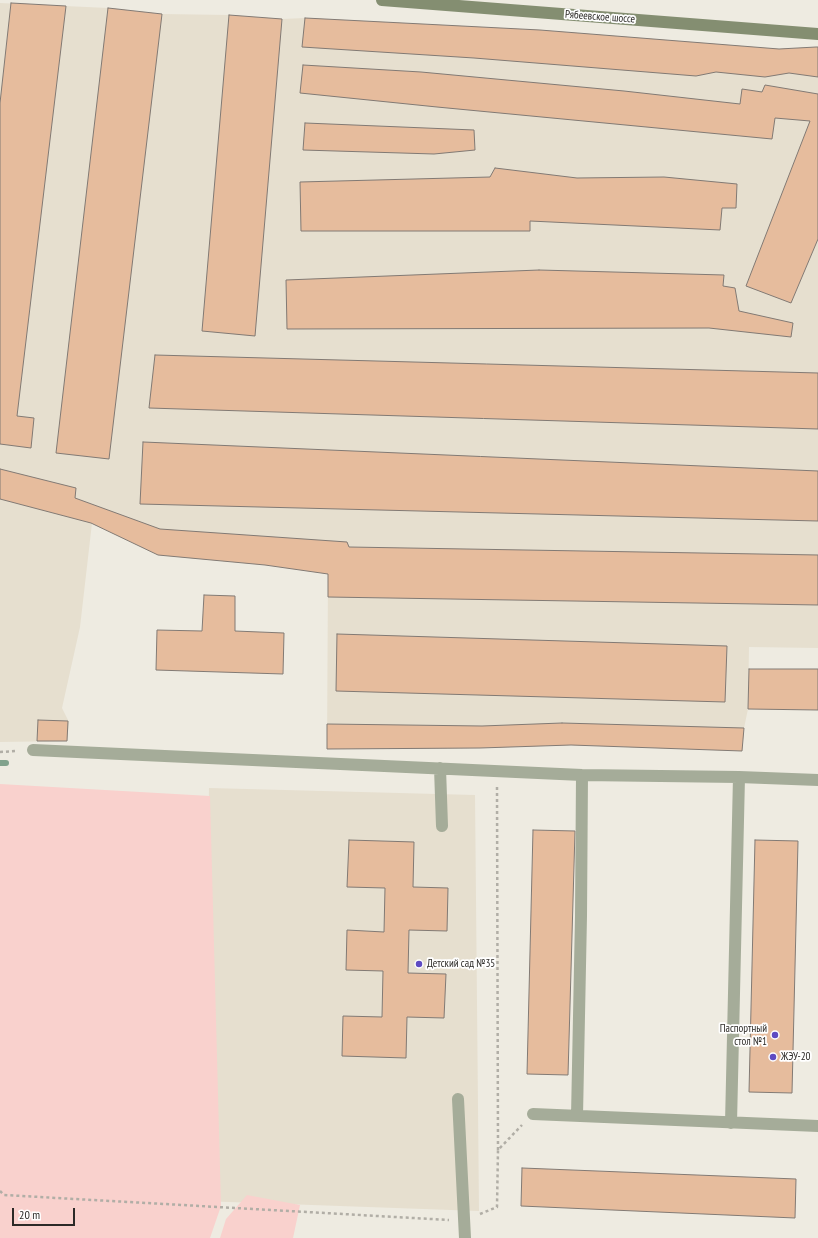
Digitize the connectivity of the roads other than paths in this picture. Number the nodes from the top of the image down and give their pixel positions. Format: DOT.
graph roads {
  1 [pos="382,0"];
  2 [pos="818,34"];
  3 [pos="33,750"];
  4 [pos="440,768"];
  5 [pos="582,775"];
  6 [pos="739,777"];
  7 [pos="818,780"];
  8 [pos="442,826"];
  9 [pos="458,1099"];
  10 [pos="533,1114"];
  11 [pos="577,1116"];
  12 [pos="731,1123"];
  13 [pos="818,1126"];
  14 [pos="465,1238"];
  1 -- 2 [label="street, Рябеевское шоссе"];
  3 -- 4 [label="lane"];
  4 -- 5 [label="lane"];
  4 -- 8 [label="lane"];
  5 -- 6 [label="lane"];
  5 -- 11 [label="lane"];
  6 -- 7 [label="lane"];
  6 -- 12 [label="lane"];
  9 -- 14 [label="lane"];
  10 -- 11 [label="lane"];
  11 -- 12 [label="lane"];
  12 -- 13 [label="lane"];
}
